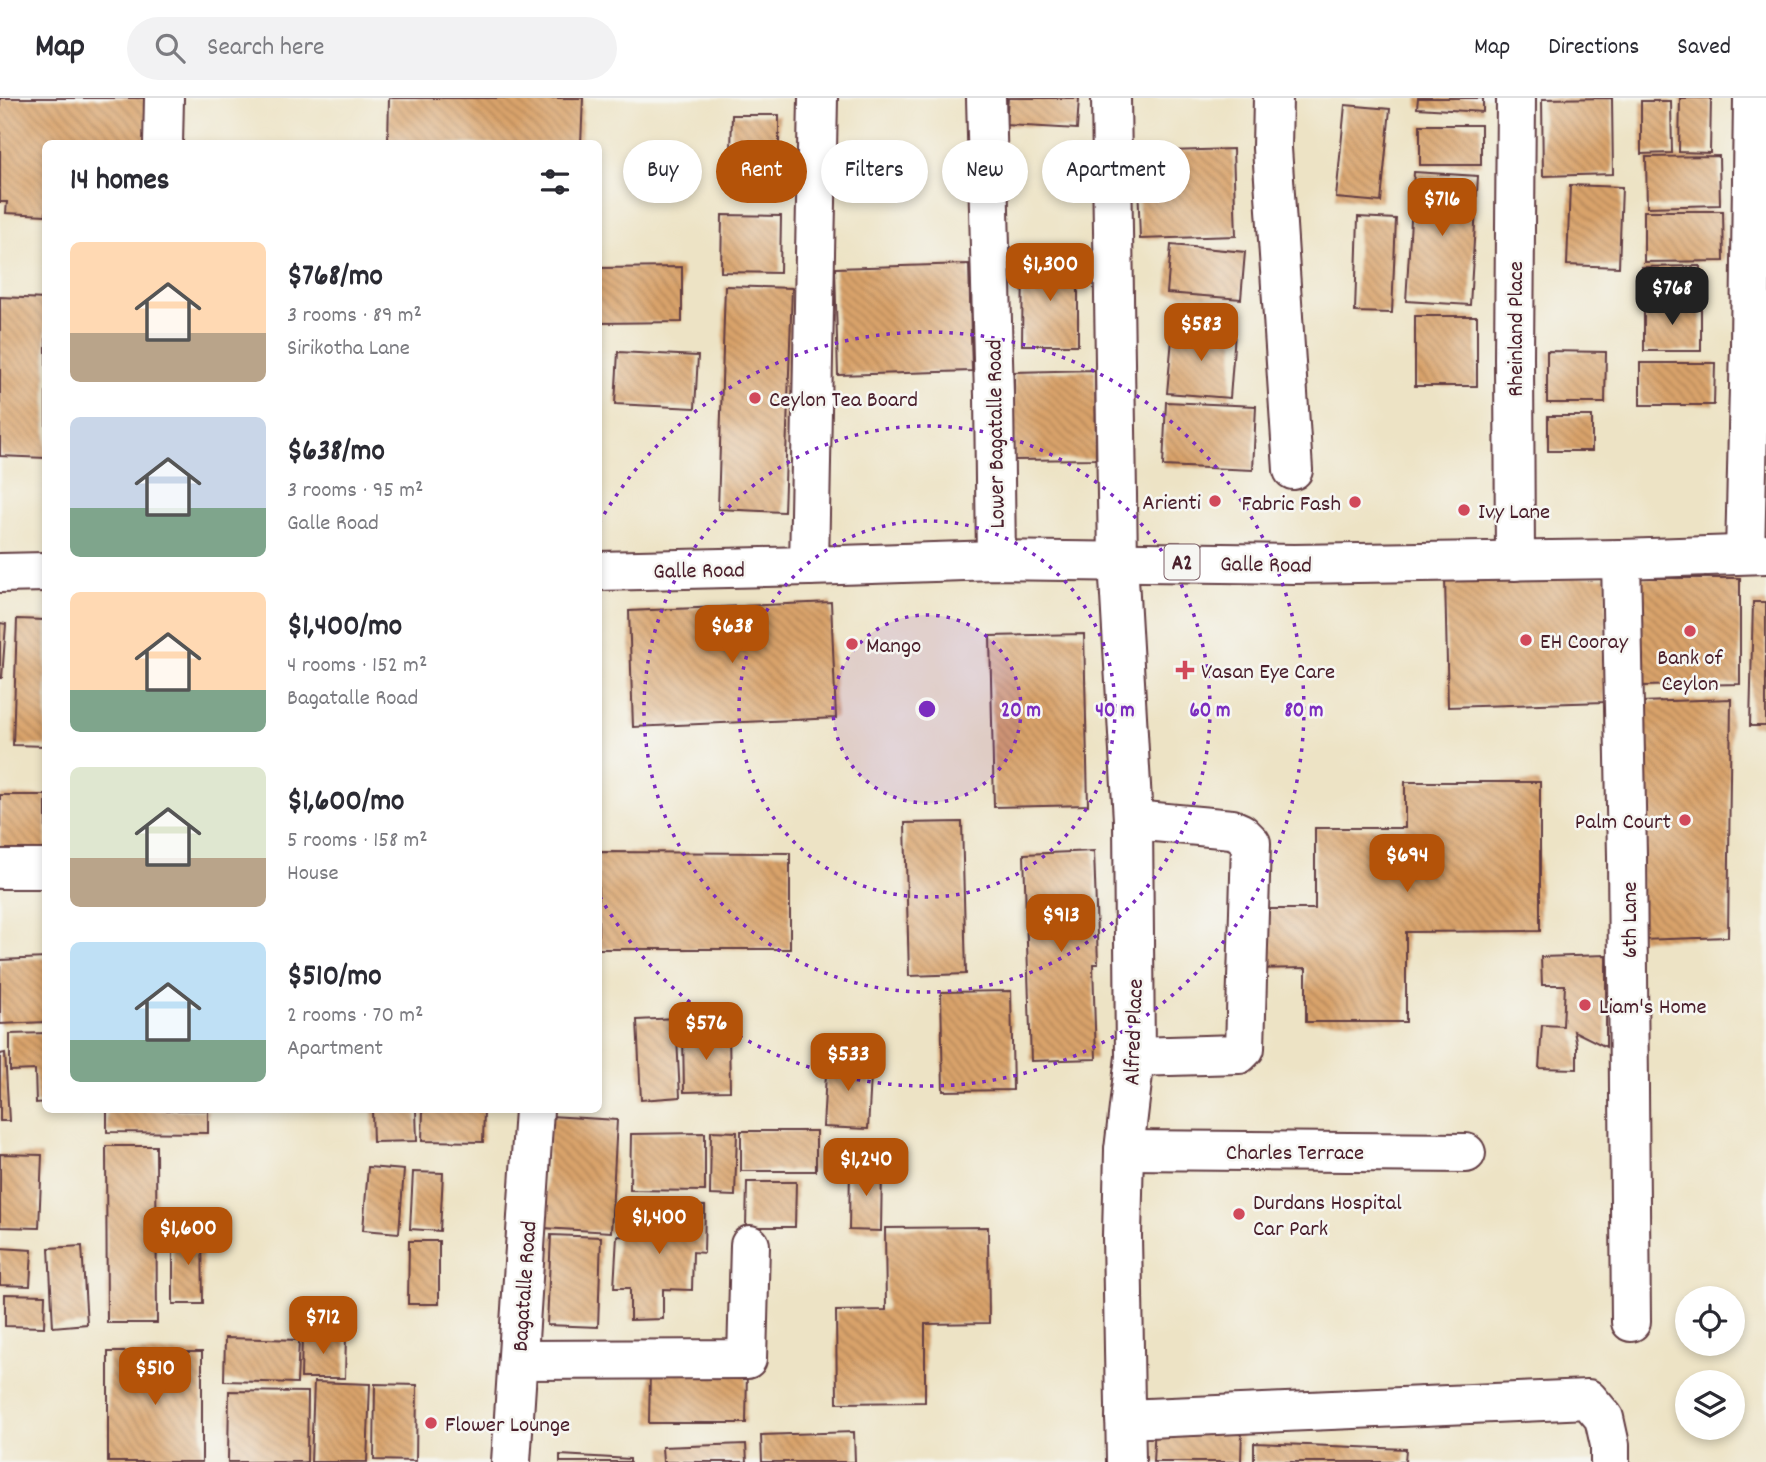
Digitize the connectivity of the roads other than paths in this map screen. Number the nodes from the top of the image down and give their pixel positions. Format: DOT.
graph roads {
  1 [pos="164,98"];
  2 [pos="818,98"];
  3 [pos="986,98"];
  4 [pos="1111,98"];
  5 [pos="1273,98"];
  6 [pos="1516,98"];
  7 [pos="1754,98"];
  8 [pos="163,140"];
  9 [pos="1293,470"];
  10 [pos="1755,554"];
  11 [pos="996,559"];
  12 [pos="1621,559"];
  13 [pos="1118,561"];
  14 [pos="1515,561"];
  15 [pos="809,566"];
  16 [pos="602,571"];
  17 [pos="42,572"];
  18 [pos="0,573"];
  19 [pos="1133,820"];
  20 [pos="0,869"];
  21 [pos="42,869"];
  22 [pos="1135,1057"];
  23 [pos="534,1113"];
  24 [pos="1124,1150"];
  25 [pos="1466,1153"];
  26 [pos="750,1245"];
  27 [pos="1631,1322"];
  28 [pos="518,1360"];
  29 [pos="1125,1419"];
  30 [pos="511,1462"];
  31 [pos="1126,1462"];
  32 [pos="1610,1462"];
  1 -- 8 [label="main road"];
  2 -- 15 [label="main road"];
  3 -- 11 [label="main road, Lower Bagatalle Road"];
  4 -- 13 [label="main road, Alfred Place"];
  5 -- 9 [label="main road"];
  6 -- 14 [label="main road, Rheinland Place"];
  7 -- 10 [label="main road"];
  10 -- 12 [label="main road, Galle Road / A2"];
  11 -- 13 [label="main road, Galle Road / A2"];
  11 -- 15 [label="main road, Galle Road / A2"];
  12 -- 14 [label="main road, Galle Road / A2"];
  12 -- 27 [label="main road, 6th Lane"];
  13 -- 14 [label="main road, Galle Road / A2"];
  13 -- 19 [label="main road, Alfred Place"];
  15 -- 16 [label="main road, Galle Road / A2"];
  17 -- 18 [label="main road"];
  19 -- 22 [label="main road, Alfred Place"];
  19 -- 22 [label="main road"];
  20 -- 21 [label="main road"];
  22 -- 24 [label="main road, Alfred Place"];
  23 -- 28 [label="main road, Bagatalle Road"];
  24 -- 25 [label="main road, Charles Terrace"];
  24 -- 29 [label="main road, Alfred Place"];
  26 -- 28 [label="main road"];
  28 -- 30 [label="main road, Bagatalle Road"];
  29 -- 31 [label="main road, Alfred Place"];
  29 -- 32 [label="main road"];
}
